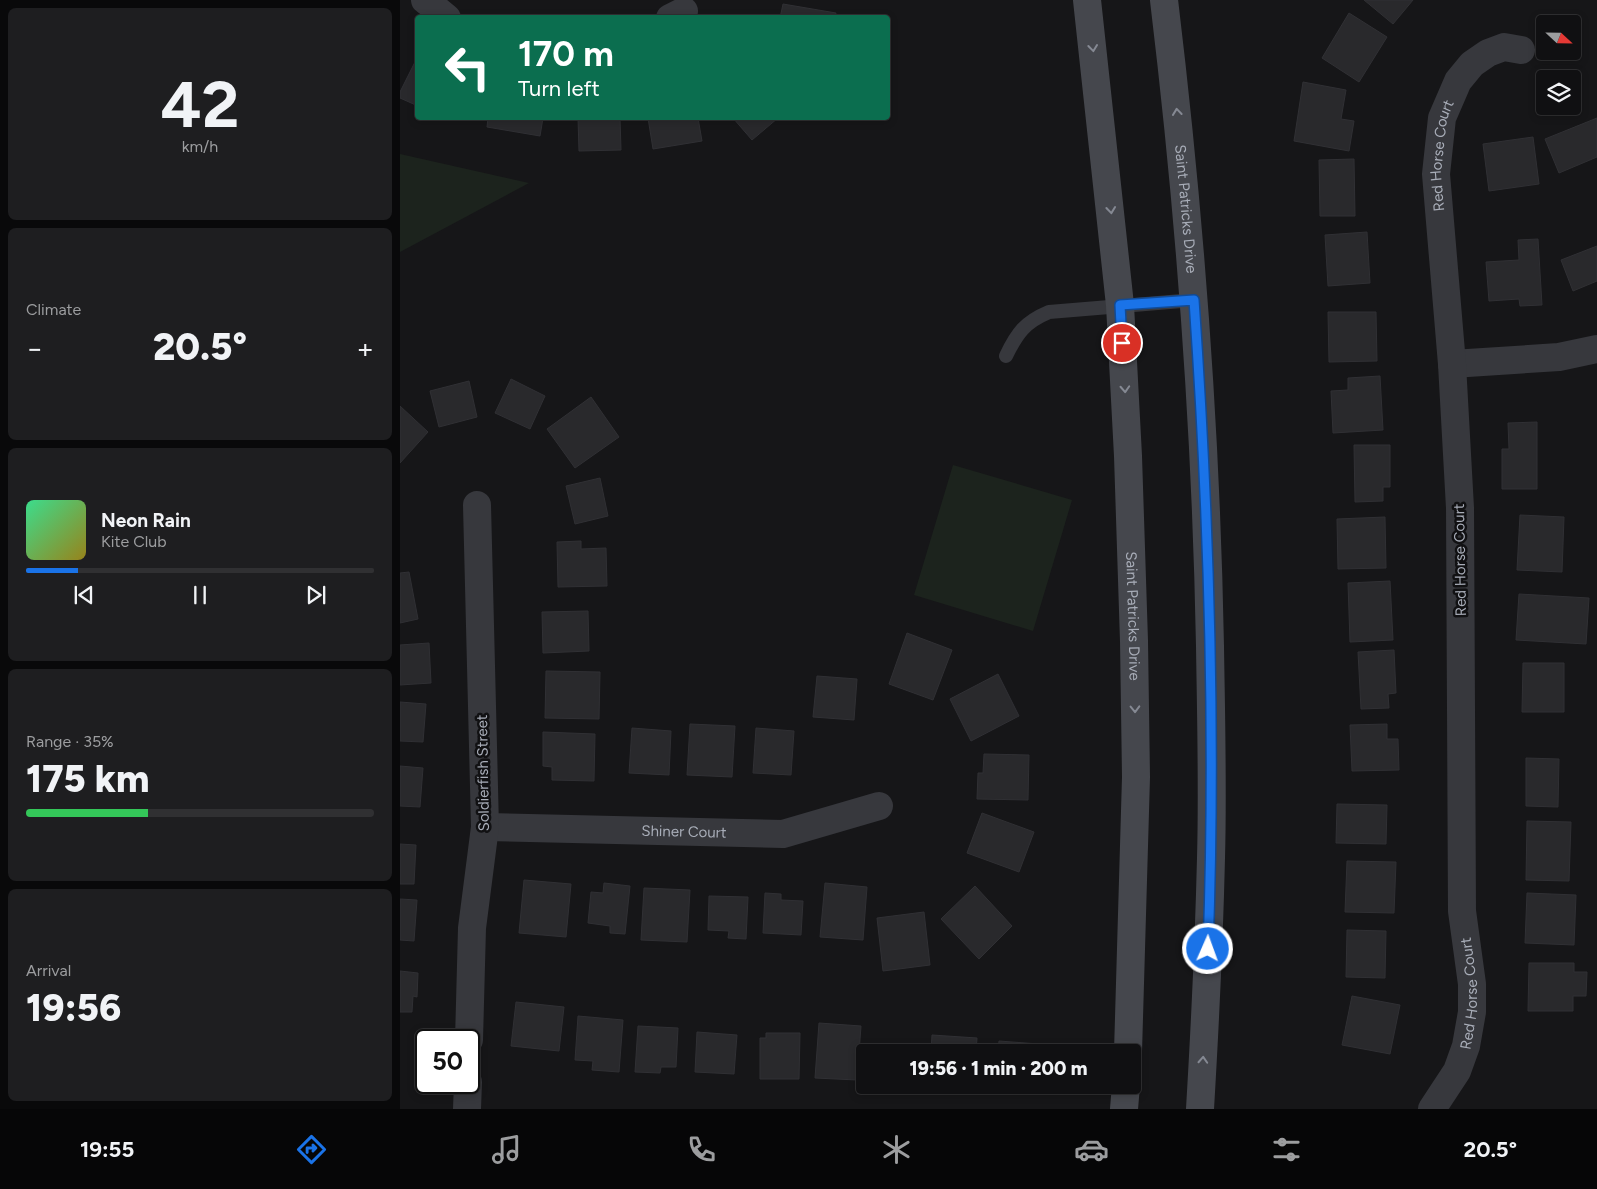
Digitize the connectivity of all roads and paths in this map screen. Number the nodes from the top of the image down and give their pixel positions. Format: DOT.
graph roads {
  1 [pos="425,0"];
  2 [pos="1087,0"];
  3 [pos="1164,0"];
  4 [pos="443,15"];
  5 [pos="1521,50"];
  6 [pos="1194,300"];
  7 [pos="1120,305"];
  8 [pos="1597,349"];
  9 [pos="1006,356"];
  10 [pos="1452,364"];
  11 [pos="477,506"];
  12 [pos="879,806"];
  13 [pos="485,827"];
  14 [pos="469,1029"];
  15 [pos="1128,1044"];
  16 [pos="468,1094"];
  17 [pos="1125,1094"];
  18 [pos="467,1109"];
  19 [pos="1124,1109"];
  20 [pos="1200,1109"];
  21 [pos="1432,1109"];
  1 -- 4 [label="street"];
  2 -- 7 [label="main road, Saint Patricks Drive, one-way"];
  6 -- 3 [label="main road, Saint Patricks Drive, one-way"];
  5 -- 10 [label="street, Red Horse Court"];
  6 -- 7 [label="lane"];
  20 -- 6 [label="main road, Saint Patricks Drive, one-way"];
  7 -- 9 [label="lane"];
  7 -- 15 [label="main road, Saint Patricks Drive, one-way"];
  8 -- 10 [label="street"];
  10 -- 21 [label="street, Red Horse Court"];
  11 -- 13 [label="street, Soldierfish Street"];
  12 -- 13 [label="street, Shiner Court"];
  13 -- 14 [label="street, Soldierfish Street"];
  16 -- 18 [label="street"];
  17 -- 19 [label="main road"];
}
